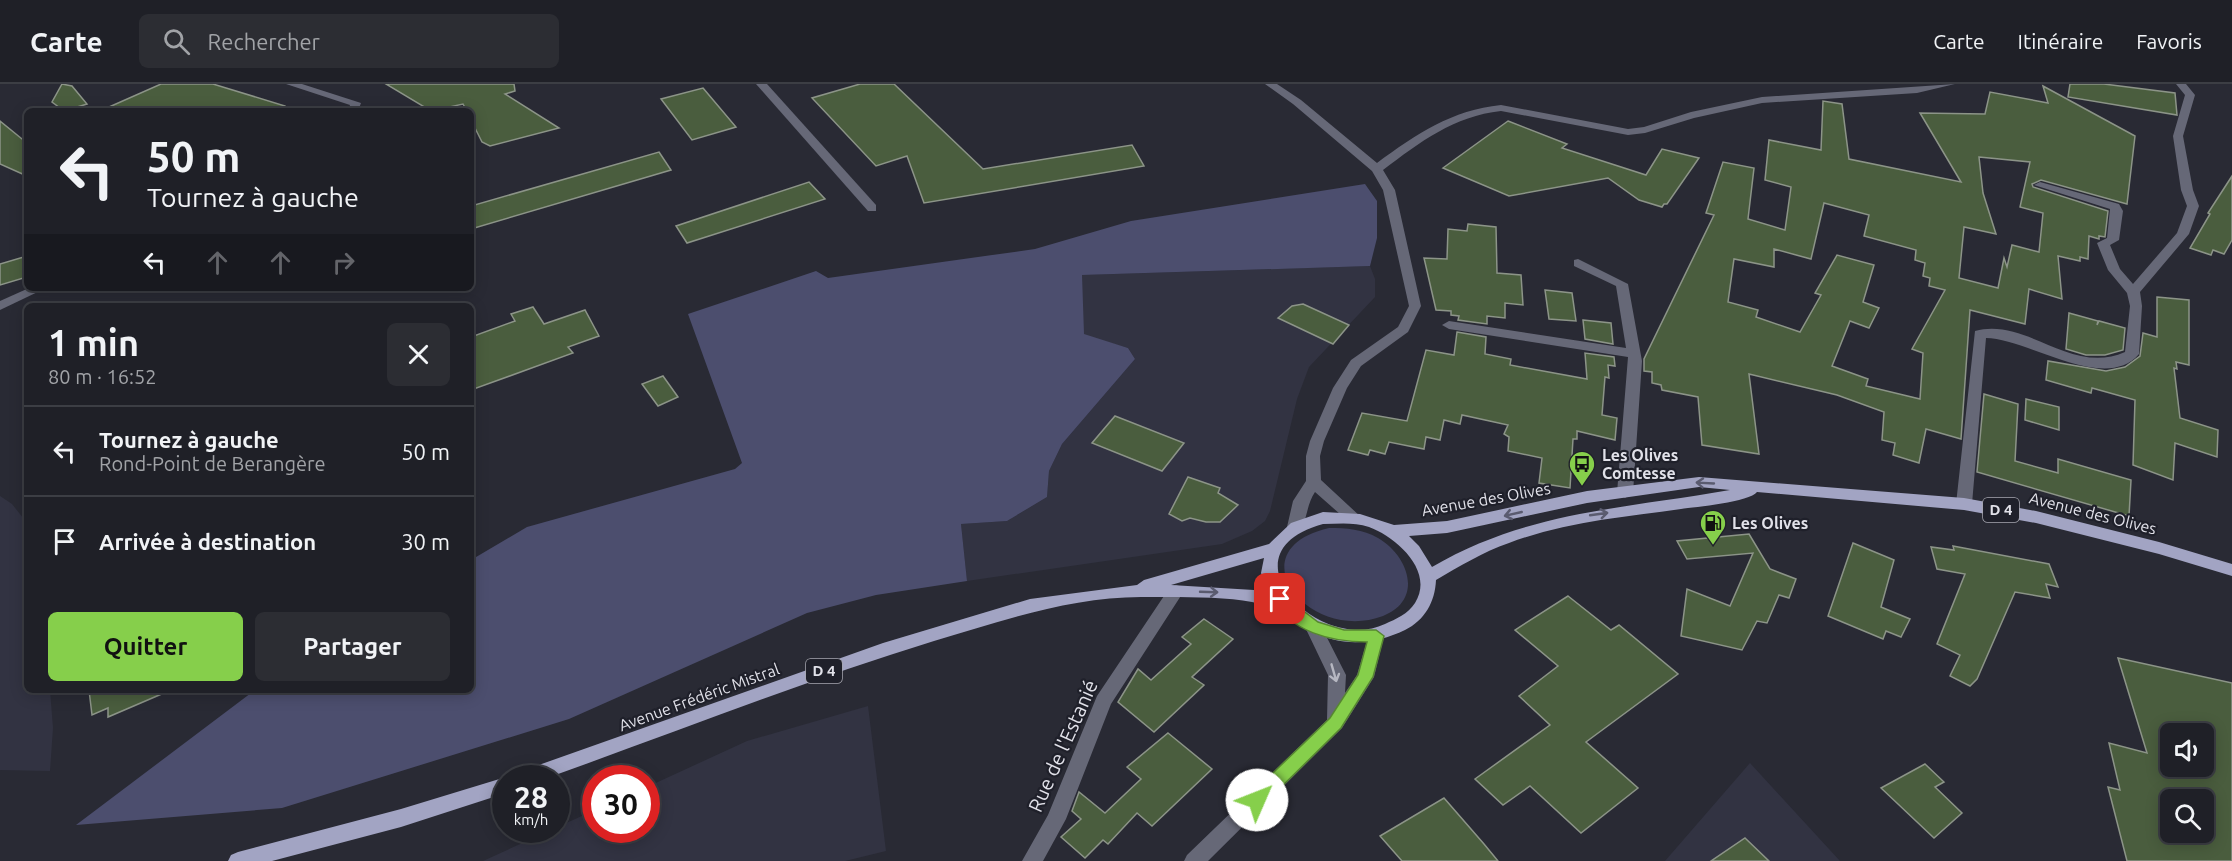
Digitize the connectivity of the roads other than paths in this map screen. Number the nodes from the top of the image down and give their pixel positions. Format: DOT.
graph roads {
  1 [pos="291,84"];
  2 [pos="761,84"];
  3 [pos="1270,84"];
  4 [pos="1950,84"];
  5 [pos="2181,84"];
  6 [pos="354,108"];
  7 [pos="1377,169"];
  8 [pos="2040,185"];
  9 [pos="872,208"];
  10 [pos="1578,263"];
  11 [pos="33,291"];
  12 [pos="2133,292"];
  13 [pos="0,306"];
  14 [pos="1449,325"];
  15 [pos="1634,354"];
  16 [pos="1314,482"];
  17 [pos="1763,489"];
  18 [pos="1625,493"];
  19 [pos="1964,504"];
  20 [pos="1354,518"];
  21 [pos="1295,527"];
  22 [pos="1393,531"];
  23 [pos="1274,549"];
  24 [pos="2232,570"];
  25 [pos="1428,577"];
  26 [pos="1129,591"];
  27 [pos="1176,591"];
  28 [pos="1287,609"];
  29 [pos="1313,627"];
  30 [pos="1376,636"];
  31 [pos="1336,723"];
  32 [pos="562,765"];
  33 [pos="492,789"];
  34 [pos="238,861"];
  35 [pos="1032,861"];
  36 [pos="1194,861"];
  1 -- 6 [label="street"];
  2 -- 9 [label="street"];
  3 -- 7 [label="street"];
  4 -- 7 [label="street"];
  5 -- 12 [label="street"];
  7 -- 16 [label="street"];
  8 -- 12 [label="street"];
  10 -- 15 [label="street"];
  11 -- 13 [label="street"];
  12 -- 19 [label="street"];
  14 -- 15 [label="street"];
  15 -- 18 [label="street"];
  16 -- 20 [label="street"];
  16 -- 21 [label="street"];
  17 -- 18 [label="main road, Avenue des Olives / D 4, one-way"];
  17 -- 19 [label="main road, Avenue des Olives / D 4"];
  25 -- 17 [label="main road, Avenue des Olives / D 4, one-way"];
  18 -- 22 [label="main road, Avenue des Olives / D 4, one-way"];
  19 -- 24 [label="main road, Avenue des Olives / D 4"];
  20 -- 21 [label="main road"];
  20 -- 22 [label="main road"];
  21 -- 23 [label="main road"];
  22 -- 25 [label="main road"];
  23 -- 26 [label="main road, Avenue Frédéric Mistral / D 4"];
  23 -- 28 [label="main road"];
  25 -- 30 [label="main road"];
  26 -- 27 [label="main road, Avenue Frédéric Mistral / D 4"];
  26 -- 32 [label="main road, Avenue Frédéric Mistral / D 4"];
  27 -- 28 [label="main road, Avenue Frédéric Mistral / D 4, one-way"];
  27 -- 35 [label="street, Rue de l'Estanié"];
  28 -- 29 [label="main road"];
  29 -- 30 [label="main road"];
  29 -- 31 [label="street, one-way"];
  30 -- 31 [label="street"];
  31 -- 36 [label="street"];
  33 -- 34 [label="main road"];
}
